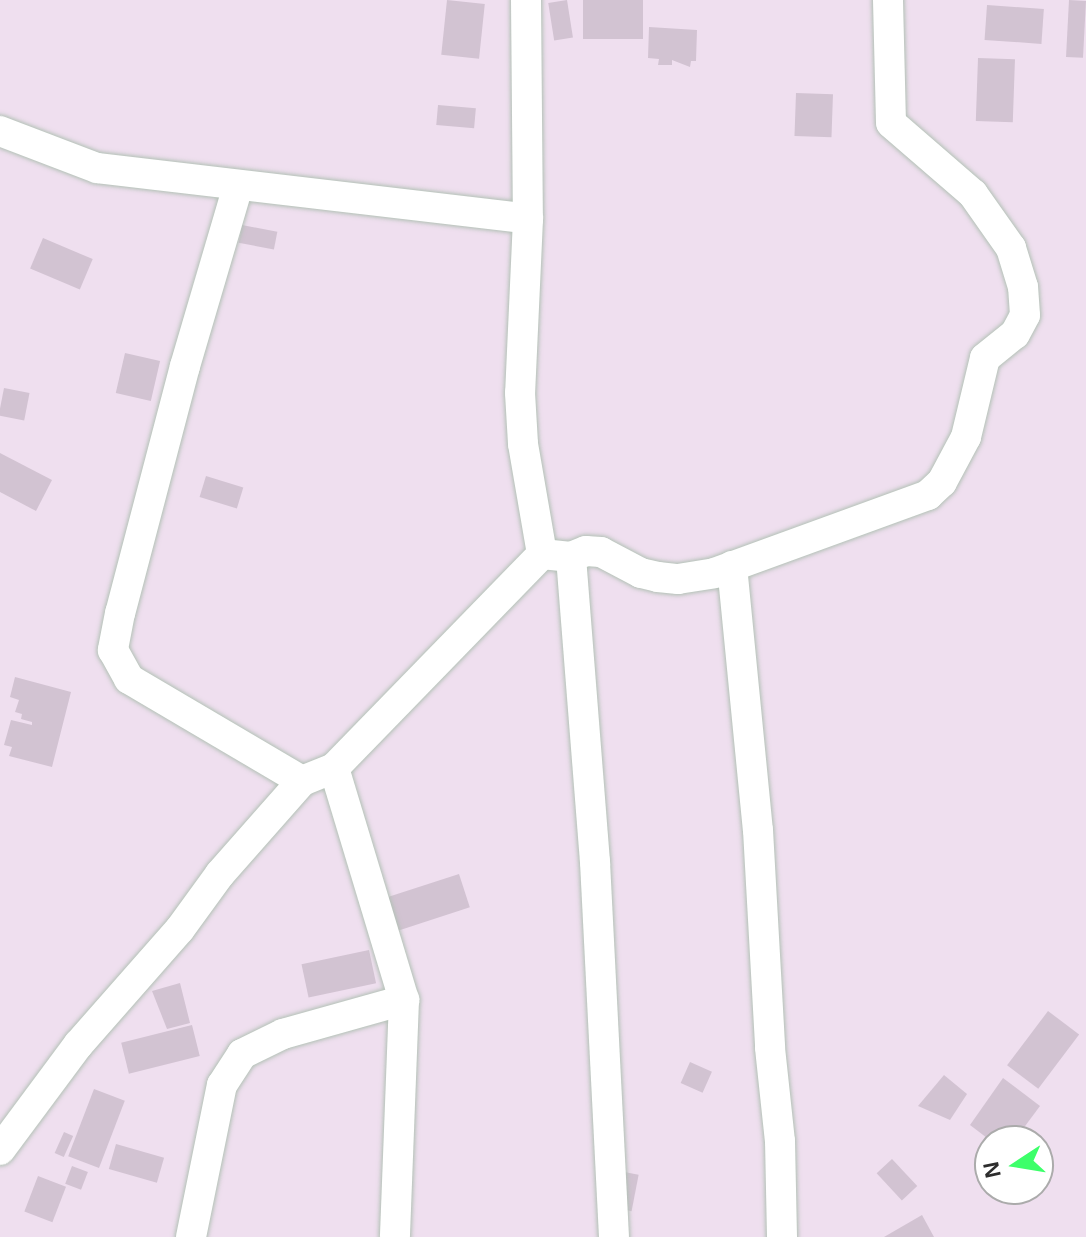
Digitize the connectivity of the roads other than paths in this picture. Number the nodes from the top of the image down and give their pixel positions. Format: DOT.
graph roads {
  1 [pos="526,0"];
  2 [pos="888,0"];
  3 [pos="0,131"];
  4 [pos="238,186"];
  5 [pos="528,219"];
  6 [pos="556,556"];
  7 [pos="732,566"];
  8 [pos="334,768"];
  9 [pos="302,781"];
  10 [pos="404,1000"];
  11 [pos="0,1150"];
  12 [pos="191,1237"];
  13 [pos="395,1237"];
  14 [pos="614,1237"];
  15 [pos="782,1237"];
  1 -- 5 [label="street"];
  2 -- 7 [label="street"];
  3 -- 4 [label="street"];
  4 -- 5 [label="street"];
  4 -- 9 [label="street"];
  5 -- 6 [label="street"];
  6 -- 7 [label="street"];
  6 -- 8 [label="street"];
  6 -- 14 [label="street"];
  7 -- 15 [label="street"];
  8 -- 9 [label="street"];
  8 -- 10 [label="street"];
  9 -- 11 [label="street"];
  10 -- 12 [label="street"];
  10 -- 13 [label="street"];
}
